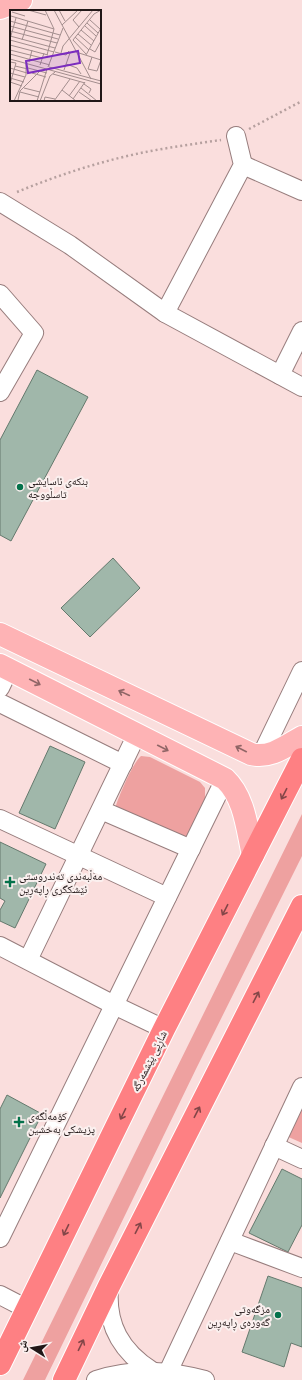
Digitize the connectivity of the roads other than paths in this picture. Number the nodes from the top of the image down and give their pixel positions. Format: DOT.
graph roads {
  1 [pos="22,0"];
  2 [pos="0,8"];
  3 [pos="236,136"];
  4 [pos="243,165"];
  5 [pos="302,191"];
  6 [pos="6,198"];
  7 [pos="0,294"];
  8 [pos="165,313"];
  9 [pos="302,331"];
  10 [pos="280,375"];
  11 [pos="302,388"];
  12 [pos="0,392"];
  13 [pos="0,634"];
  14 [pos="302,672"];
  15 [pos="3,674"];
  16 [pos="0,703"];
  17 [pos="137,734"];
  18 [pos="302,737"];
  19 [pos="261,756"];
  20 [pos="302,759"];
  21 [pos="123,764"];
  22 [pos="225,779"];
  23 [pos="101,810"];
  24 [pos="0,819"];
  25 [pos="191,850"];
  26 [pos="79,855"];
  27 [pos="253,855"];
  28 [pos="167,897"];
  29 [pos="302,906"];
  30 [pos="2,951"];
  31 [pos="28,960"];
  32 [pos="114,1005"];
  33 [pos="164,1030"];
  34 [pos="302,1087"];
  35 [pos="274,1146"];
  36 [pos="302,1159"];
  37 [pos="0,1238"];
  38 [pos="230,1241"];
  39 [pos="302,1268"];
  40 [pos="109,1286"];
  41 [pos="0,1295"];
  42 [pos="27,1309"];
  43 [pos="0,1364"];
  44 [pos="160,1372"];
  45 [pos="64,1380"];
  46 [pos="96,1380"];
  47 [pos="204,1380"];
  1 -- 2 [label="main road"];
  3 -- 4 [label="street"];
  4 -- 5 [label="street"];
  4 -- 8 [label="street"];
  6 -- 8 [label="street"];
  7 -- 12 [label="street"];
  8 -- 10 [label="street"];
  9 -- 10 [label="street"];
  10 -- 11 [label="street"];
  19 -- 13 [label="main road, one-way"];
  14 -- 19 [label="street"];
  15 -- 17 [label="main road, one-way"];
  16 -- 21 [label="street"];
  17 -- 21 [label="street"];
  17 -- 22 [label="main road, one-way"];
  18 -- 19 [label="main road"];
  20 -- 27 [label="highway, شاڕێی پێشمەرگە, one-way"];
  21 -- 23 [label="street"];
  22 -- 25 [label="street"];
  22 -- 27 [label="main road"];
  23 -- 25 [label="street"];
  23 -- 26 [label="street"];
  24 -- 26 [label="street"];
  25 -- 28 [label="street"];
  26 -- 28 [label="street"];
  26 -- 31 [label="street"];
  27 -- 33 [label="highway, شاڕێی پێشمەرگە, one-way"];
  28 -- 32 [label="street"];
  40 -- 29 [label="highway, one-way"];
  30 -- 31 [label="street"];
  31 -- 32 [label="street"];
  32 -- 33 [label="street"];
  32 -- 37 [label="street"];
  33 -- 42 [label="highway, شاڕێی پێشمەرگە, one-way"];
  34 -- 35 [label="street"];
  35 -- 36 [label="street"];
  35 -- 38 [label="street"];
  38 -- 39 [label="street"];
  38 -- 44 [label="street"];
  40 -- 44 [label="street"];
  45 -- 40 [label="highway, one-way"];
  41 -- 42 [label="street"];
  42 -- 43 [label="highway, شاڕێی پێشمەرگە"];
  44 -- 46 [label="street"];
  44 -- 47 [label="street"];
}
